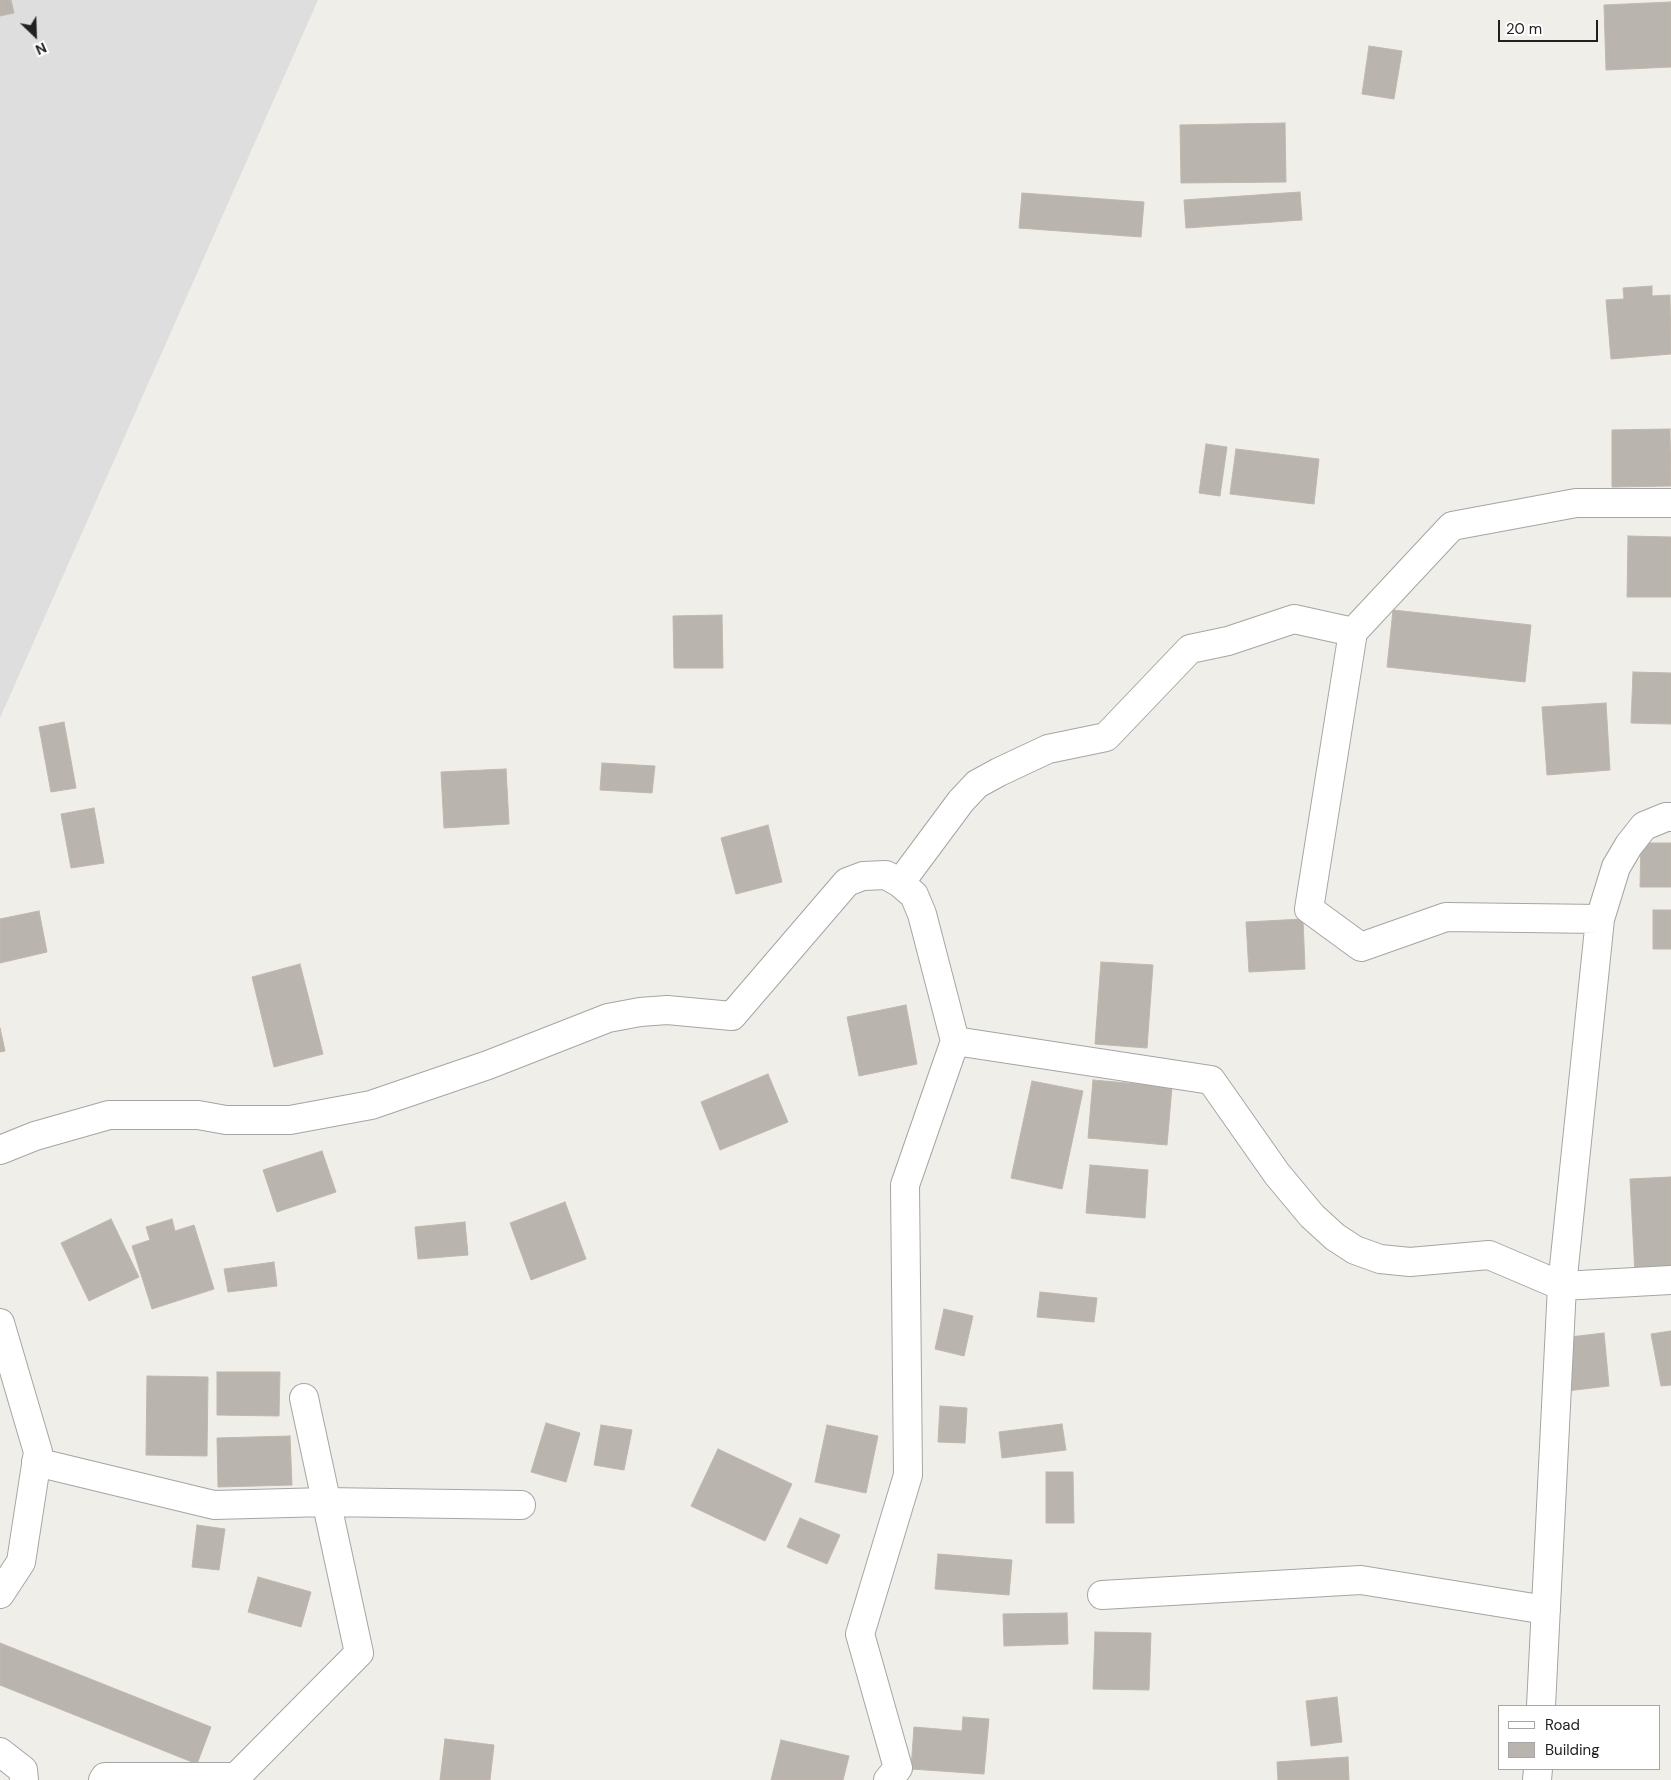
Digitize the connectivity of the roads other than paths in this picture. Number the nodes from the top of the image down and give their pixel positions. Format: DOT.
graph roads {
  1 [pos="1671,503"];
  2 [pos="1354,632"];
  3 [pos="1671,817"];
  4 [pos="900,882"];
  5 [pos="1600,920"];
  6 [pos="955,1041"];
  7 [pos="0,1150"];
  8 [pos="1671,1280"];
  9 [pos="1562,1286"];
  10 [pos="0,1323"];
  11 [pos="304,1398"];
  12 [pos="36,1462"];
  13 [pos="326,1502"];
  14 [pos="521,1504"];
  15 [pos="0,1594"];
  16 [pos="1102,1595"];
  17 [pos="1546,1610"];
  18 [pos="1541,1705"];
  19 [pos="0,1752"];
  20 [pos="237,1779"];
  21 [pos="24,1780"];
  22 [pos="103,1780"];
  23 [pos="888,1780"];
  1 -- 2 [label="street"];
  2 -- 4 [label="street"];
  2 -- 5 [label="street"];
  3 -- 5 [label="street"];
  4 -- 6 [label="street"];
  4 -- 7 [label="street"];
  5 -- 9 [label="street"];
  6 -- 9 [label="street"];
  6 -- 23 [label="street"];
  8 -- 9 [label="street"];
  9 -- 17 [label="street"];
  10 -- 12 [label="street"];
  11 -- 13 [label="street"];
  12 -- 13 [label="street"];
  12 -- 15 [label="street"];
  13 -- 14 [label="street"];
  13 -- 20 [label="street"];
  16 -- 17 [label="street"];
  17 -- 18 [label="street"];
  19 -- 21 [label="street"];
  20 -- 22 [label="street"];
}
